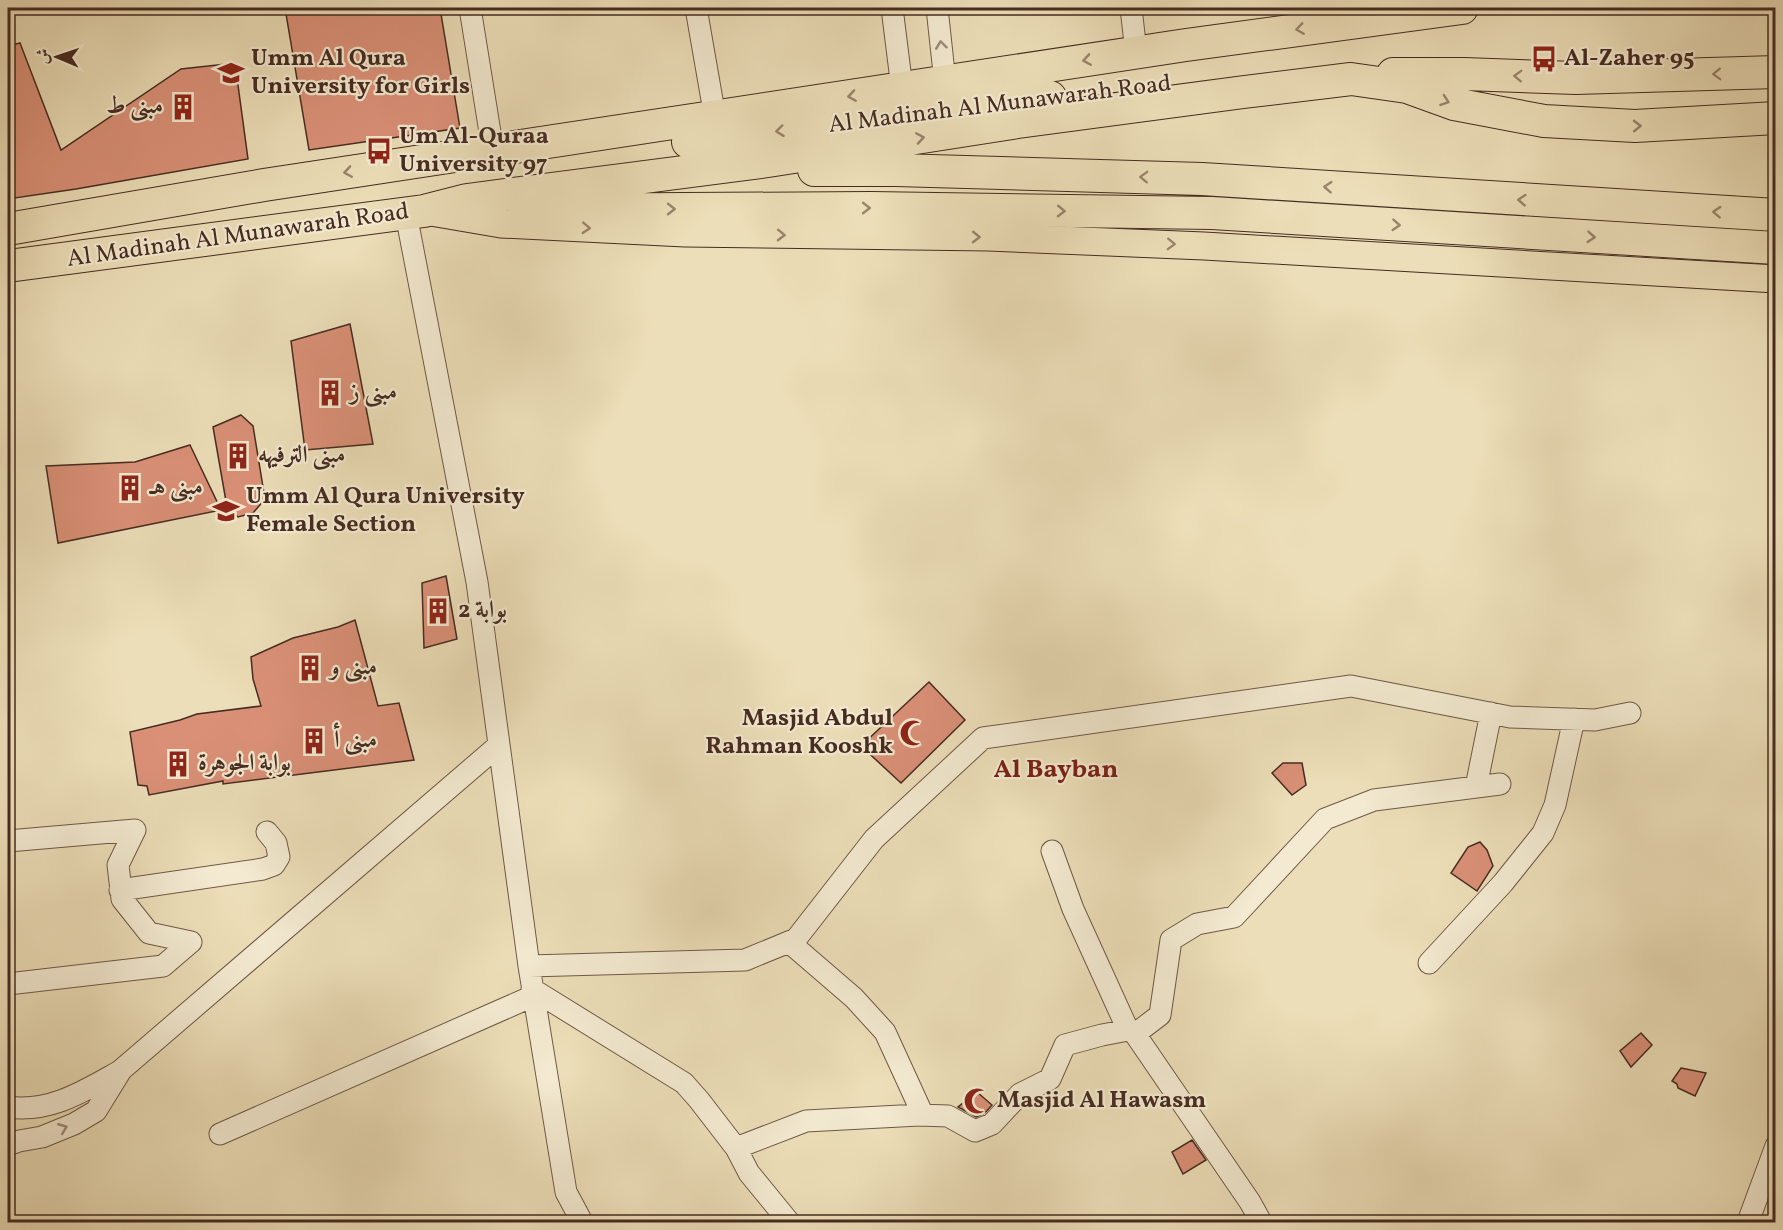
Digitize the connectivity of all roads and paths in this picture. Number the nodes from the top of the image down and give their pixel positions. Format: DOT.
graph roads {
  1 [pos="470,8"];
  2 [pos="696,8"];
  3 [pos="892,8"];
  4 [pos="937,8"];
  5 [pos="1131,8"];
  6 [pos="1462,8"];
  7 [pos="1416,11"];
  8 [pos="1343,15"];
  9 [pos="1136,52"];
  10 [pos="1776,72"];
  11 [pos="945,82"];
  12 [pos="903,88"];
  13 [pos="715,117"];
  14 [pos="1776,118"];
  15 [pos="493,151"];
  16 [pos="425,161"];
  17 [pos="467,200"];
  18 [pos="415,212"];
  19 [pos="1776,215"];
  20 [pos="8,229"];
  21 [pos="1776,248"];
  22 [pos="44,262"];
  23 [pos="8,266"];
  24 [pos="8,277"];
  25 [pos="1776,279"];
  26 [pos="1491,713"];
  27 [pos="1630,713"];
  28 [pos="1574,719"];
  29 [pos="499,745"];
  30 [pos="1500,784"];
  31 [pos="1476,787"];
  32 [pos="267,832"];
  33 [pos="8,841"];
  34 [pos="1052,851"];
  35 [pos="120,890"];
  36 [pos="789,942"];
  37 [pos="1429,963"];
  38 [pos="529,966"];
  39 [pos="8,984"];
  40 [pos="532,992"];
  41 [pos="1132,1032"];
  42 [pos="120,1071"];
  43 [pos="8,1107"];
  44 [pos="923,1115"];
  45 [pos="220,1134"];
  46 [pos="8,1145"];
  47 [pos="1776,1146"];
  48 [pos="736,1148"];
  49 [pos="582,1222"];
  50 [pos="789,1222"];
  51 [pos="1261,1222"];
  52 [pos="1748,1222"];
  1 -- 15 [label="street"];
  2 -- 13 [label="street"];
  3 -- 12 [label="street"];
  11 -- 4 [label="street, one-way"];
  5 -- 9 [label="street"];
  6 -- 7 [label="highway, Al Madinah Al Munawarah Road"];
  7 -- 8 [label="highway, Al Madinah Al Munawarah Road"];
  8 -- 9 [label="highway, Al Madinah Al Munawarah Road, one-way"];
  9 -- 11 [label="highway, Al Madinah Al Munawarah Road, one-way"];
  10 -- 16 [label="highway, Al Madinah Al Munawarah Road, one-way"];
  11 -- 12 [label="highway, Al Madinah Al Munawarah Road"];
  12 -- 13 [label="highway, Al Madinah Al Munawarah Road, one-way"];
  13 -- 15 [label="highway, Al Madinah Al Munawarah Road"];
  17 -- 14 [label="highway, one-way"];
  15 -- 16 [label="highway, Al Madinah Al Munawarah Road"];
  16 -- 20 [label="highway, Al Madinah Al Munawarah Road, one-way"];
  17 -- 18 [label="highway, Al Madinah Al Munawarah Road"];
  19 -- 17 [label="highway, one-way"];
  17 -- 21 [label="highway, one-way"];
  18 -- 22 [label="highway, Al Madinah Al Munawarah Road"];
  18 -- 25 [label="main road, one-way"];
  18 -- 29 [label="street"];
  22 -- 23 [label="highway, Al Madinah Al Munawarah Road"];
  22 -- 24 [label="main road"];
  26 -- 28 [label="street"];
  26 -- 31 [label="street"];
  26 -- 36 [label="street"];
  27 -- 28 [label="street"];
  28 -- 37 [label="street"];
  29 -- 38 [label="street"];
  29 -- 42 [label="street"];
  30 -- 31 [label="street"];
  31 -- 41 [label="street"];
  32 -- 35 [label="street"];
  33 -- 35 [label="street"];
  34 -- 41 [label="street"];
  35 -- 39 [label="street"];
  36 -- 38 [label="street"];
  36 -- 44 [label="street"];
  38 -- 40 [label="street"];
  40 -- 45 [label="street"];
  40 -- 48 [label="street"];
  40 -- 49 [label="street"];
  41 -- 44 [label="street"];
  41 -- 51 [label="street"];
  42 -- 43 [label="street"];
  46 -- 42 [label="street, one-way"];
  44 -- 48 [label="street"];
  47 -- 52 [label="street"];
  48 -- 50 [label="street"];
}
